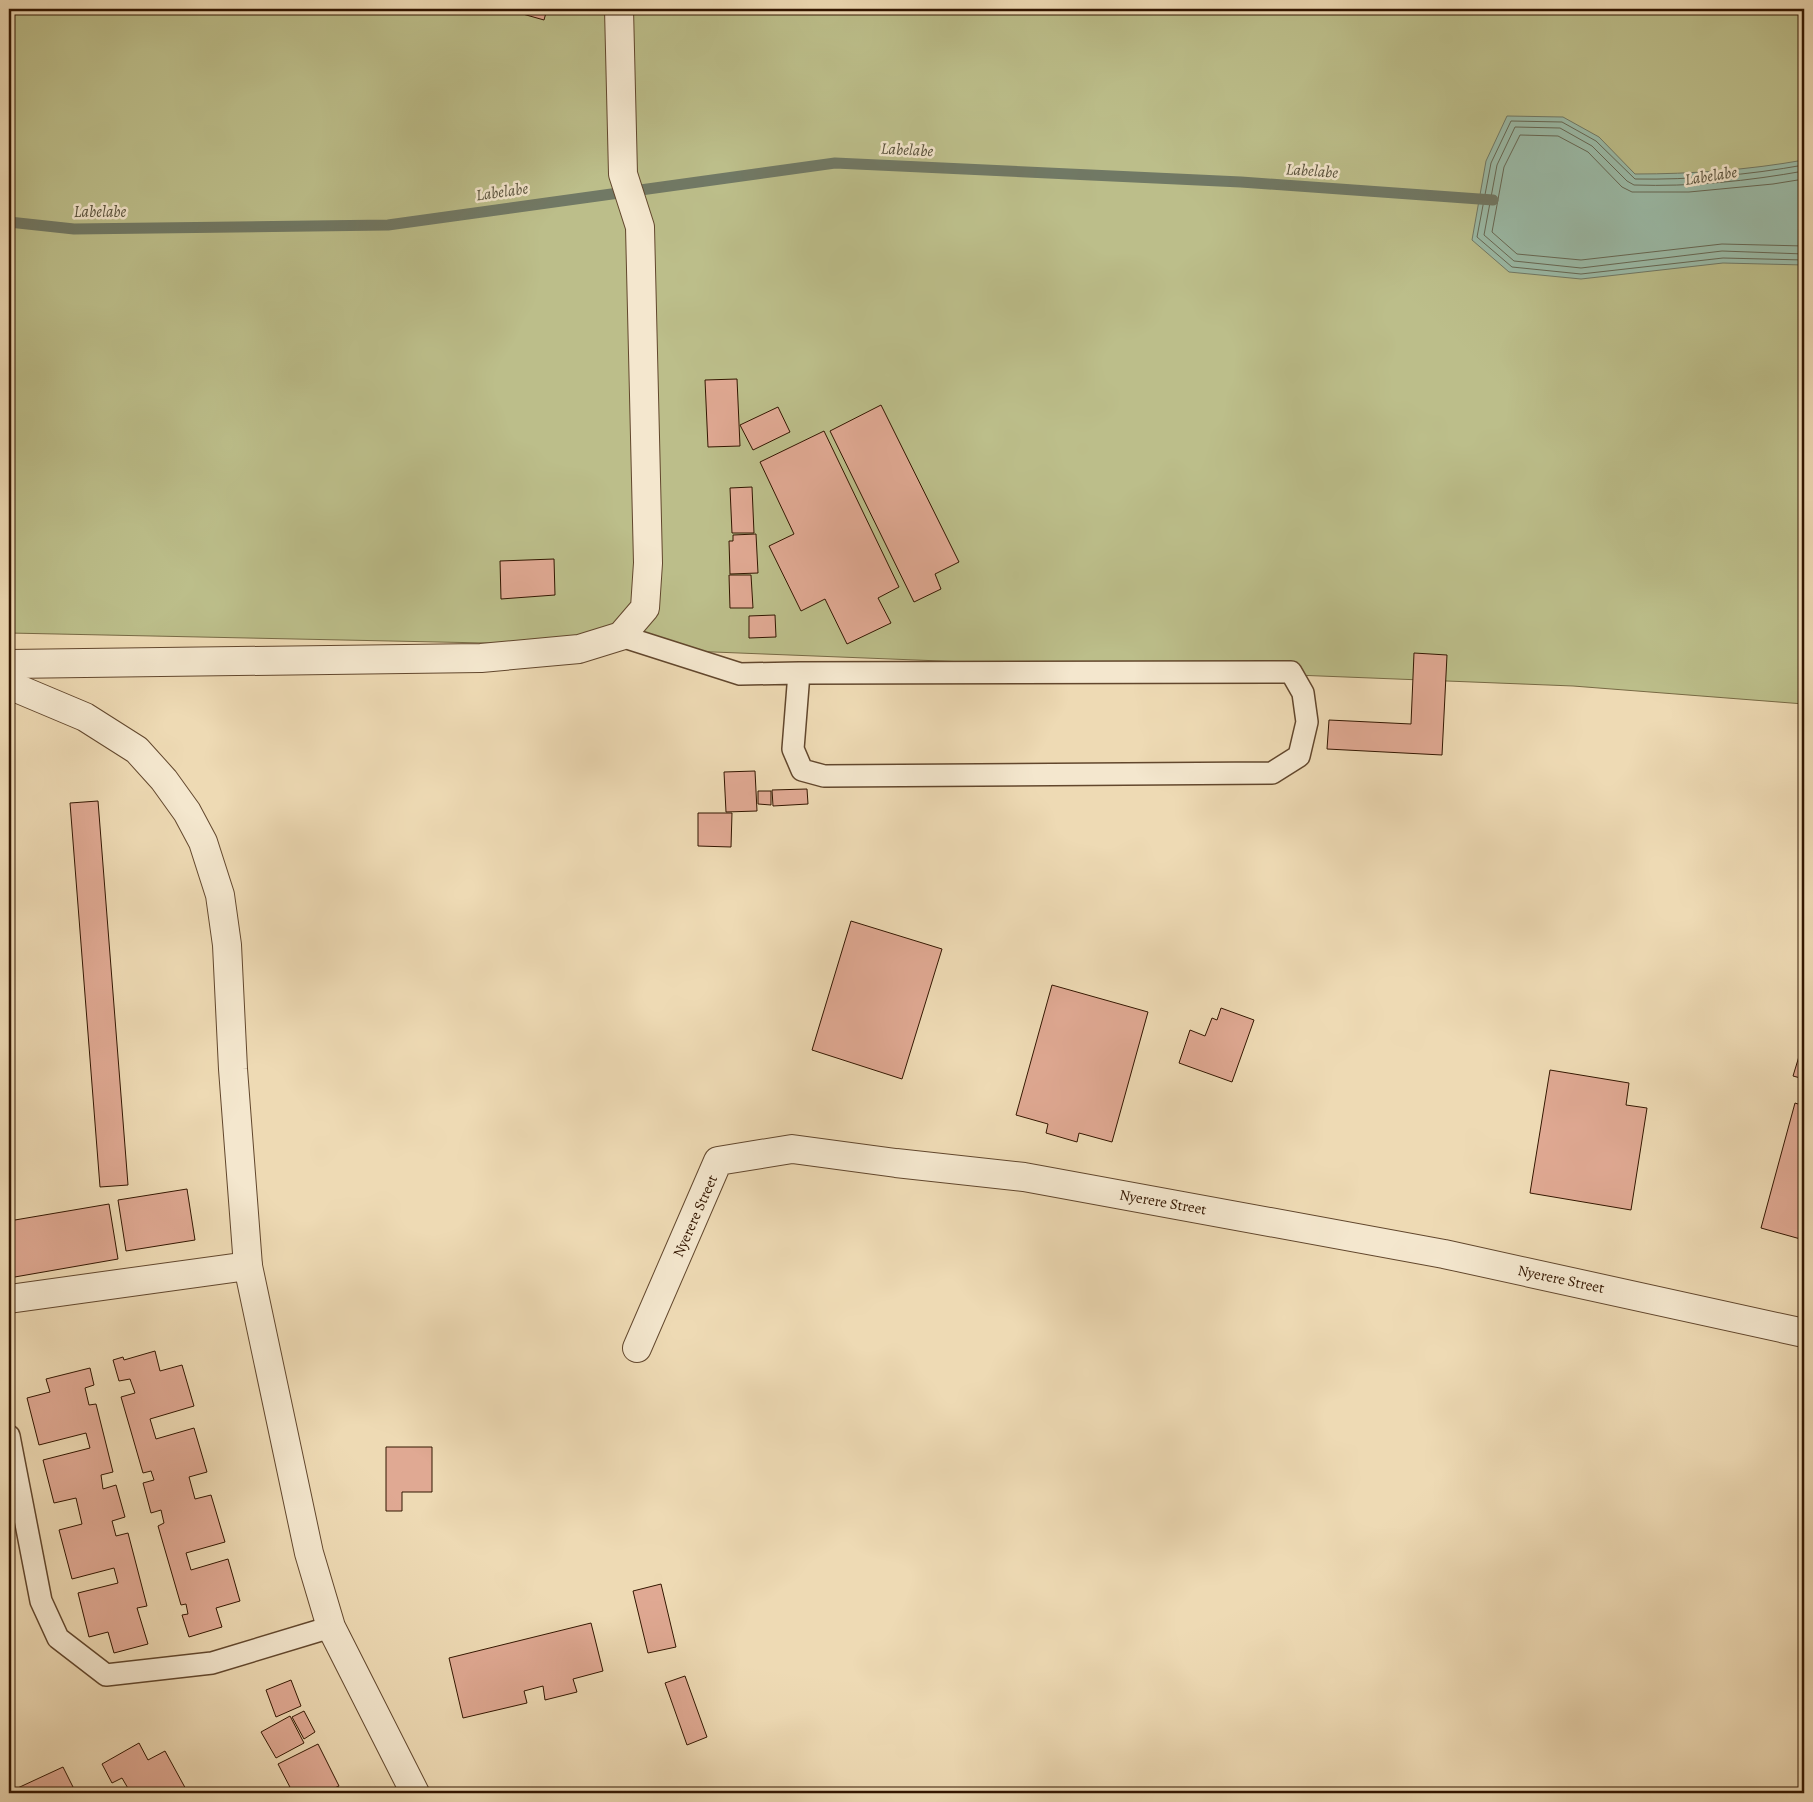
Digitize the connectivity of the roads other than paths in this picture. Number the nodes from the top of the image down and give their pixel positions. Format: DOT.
graph roads {
  1 [pos="619,9"];
  2 [pos="621,636"];
  3 [pos="9,664"];
  4 [pos="799,674"];
  5 [pos="9,685"];
  6 [pos="248,1266"];
  7 [pos="9,1299"];
  8 [pos="1804,1332"];
  9 [pos="637,1348"];
  10 [pos="9,1436"];
  11 [pos="331,1627"];
  12 [pos="415,1793"];
  1 -- 2 [label="street"];
  2 -- 3 [label="street"];
  2 -- 4 [label="lane"];
  4 -- 4 [label="lane"];
  5 -- 6 [label="street"];
  6 -- 7 [label="street"];
  6 -- 11 [label="street"];
  8 -- 9 [label="street, Nyerere Street"];
  10 -- 11 [label="lane"];
  11 -- 12 [label="street"];
}
